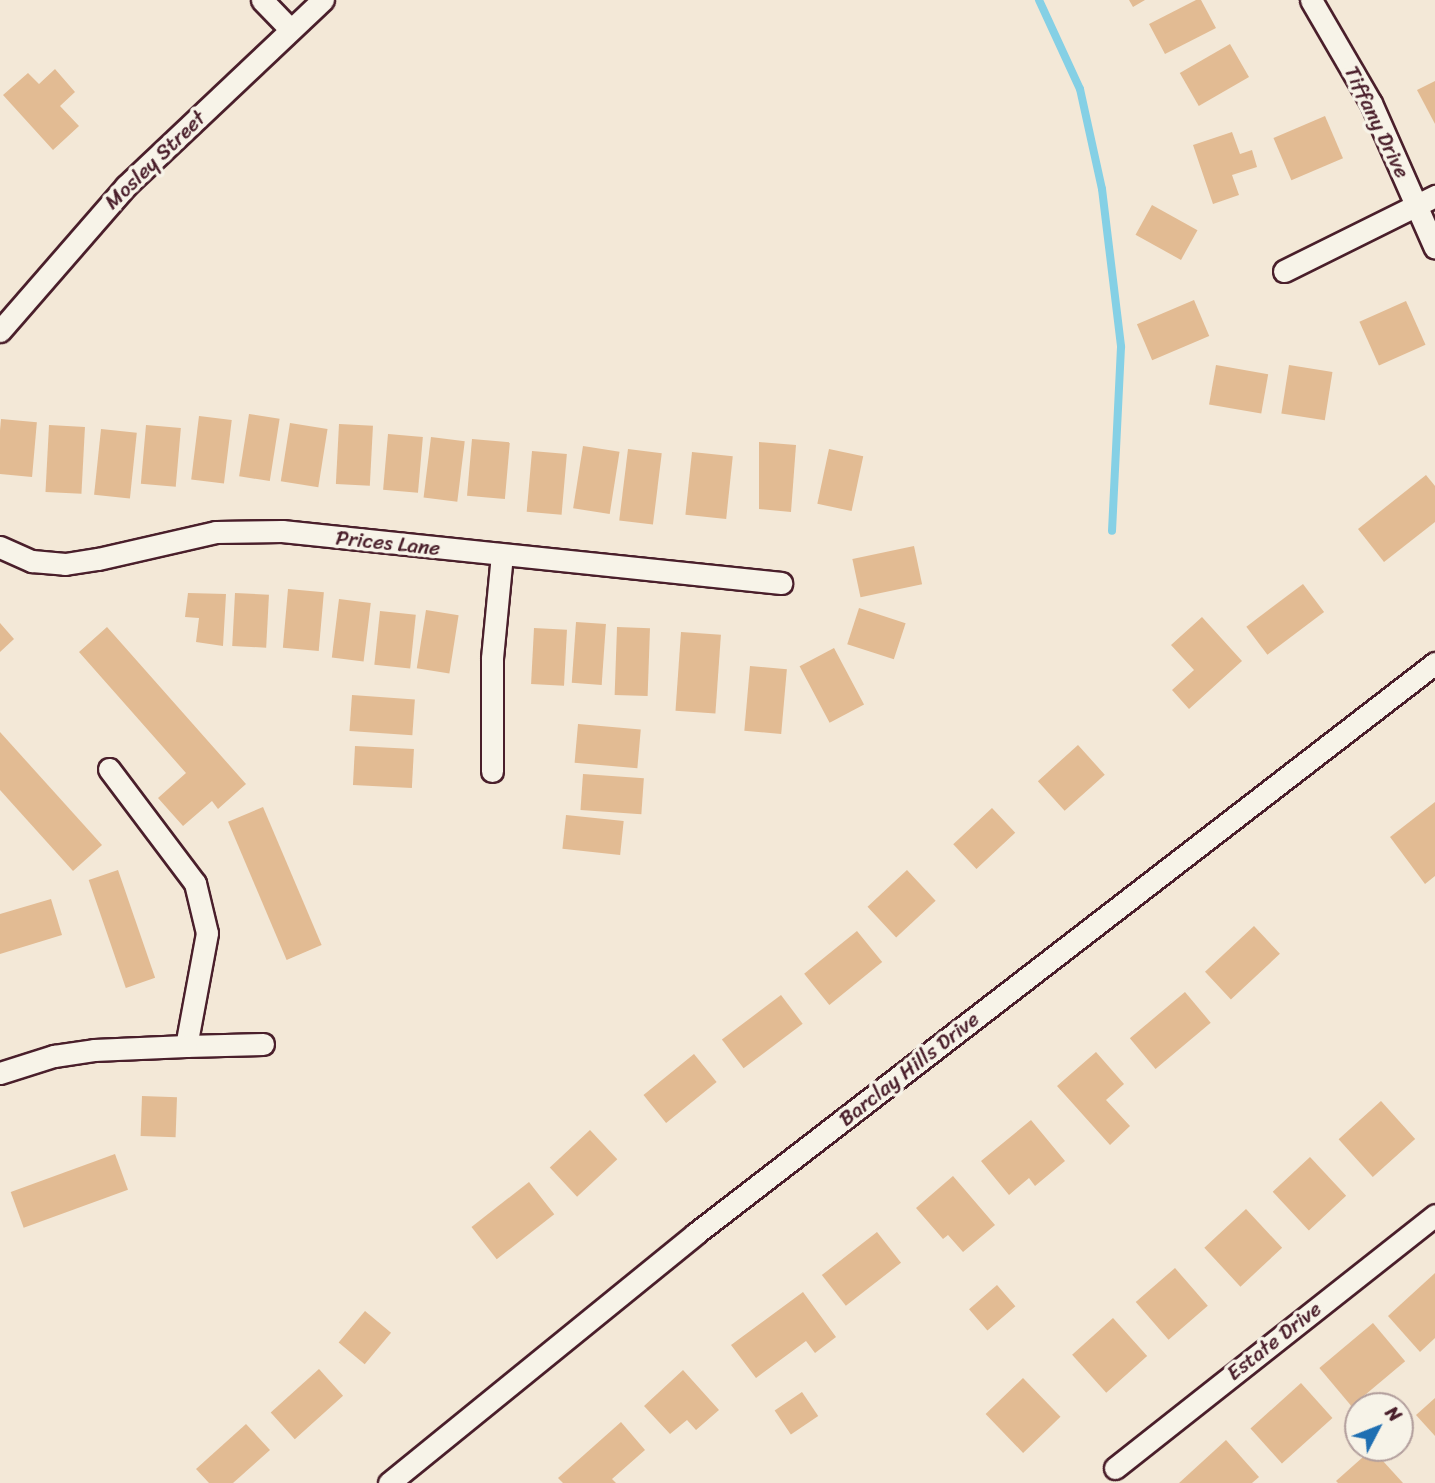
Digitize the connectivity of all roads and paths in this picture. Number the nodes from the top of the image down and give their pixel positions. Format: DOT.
graph roads {
  1 [pos="262,0"];
  2 [pos="323,0"];
  3 [pos="1311,0"];
  4 [pos="290,29"];
  5 [pos="1426,201"];
  6 [pos="1435,248"];
  7 [pos="1284,271"];
  8 [pos="0,331"];
  9 [pos="0,547"];
  10 [pos="502,555"];
  11 [pos="781,583"];
  12 [pos="1435,663"];
  13 [pos="109,769"];
  14 [pos="492,771"];
  15 [pos="263,1044"];
  16 [pos="186,1046"];
  17 [pos="0,1073"];
  18 [pos="1435,1215"];
  19 [pos="1115,1468"];
  20 [pos="389,1483"];
  1 -- 4 [label="street"];
  2 -- 4 [label="street, Mosley Street"];
  3 -- 5 [label="street, Tiffany Drive"];
  4 -- 8 [label="street, Mosley Street"];
  5 -- 6 [label="street, Tiffany Drive"];
  5 -- 7 [label="street"];
  9 -- 10 [label="street, Prices Lane"];
  10 -- 11 [label="street, Prices Lane"];
  10 -- 14 [label="street"];
  12 -- 20 [label="street, Barclay Hills Drive"];
  13 -- 16 [label="street"];
  15 -- 16 [label="street"];
  16 -- 17 [label="street"];
  18 -- 19 [label="street, Estate Drive"];
}
